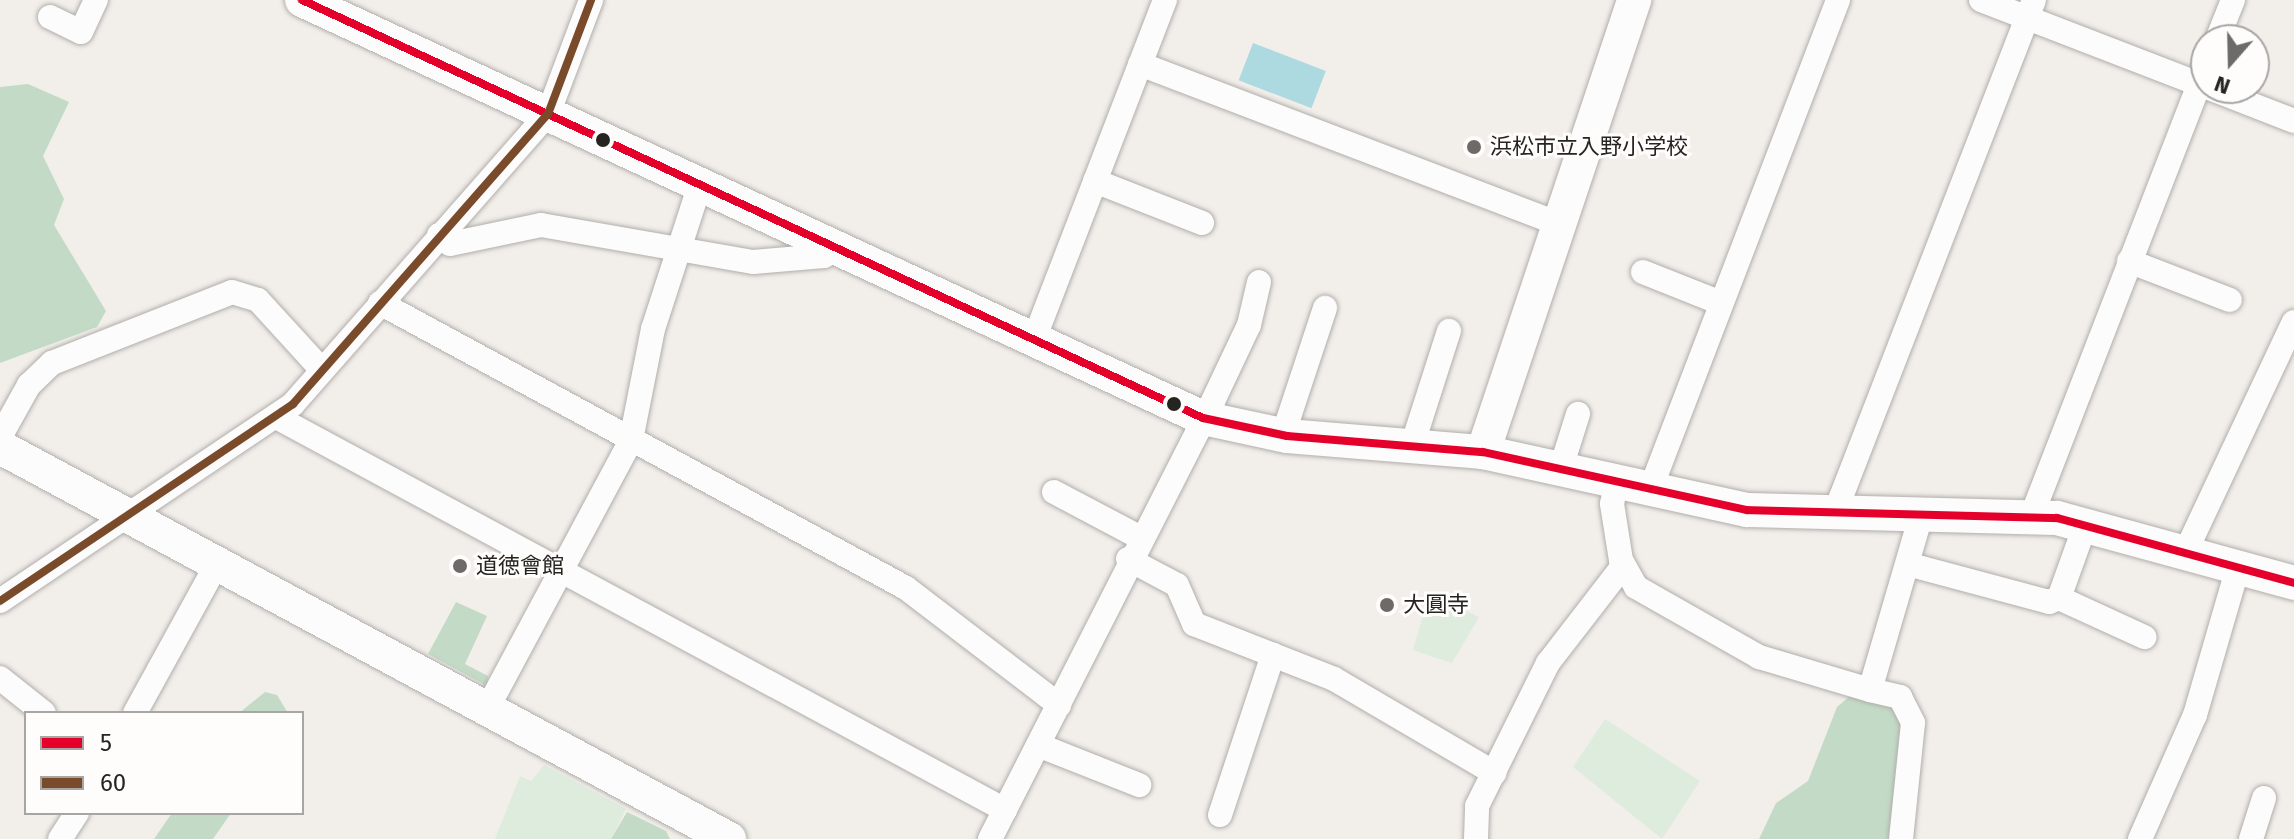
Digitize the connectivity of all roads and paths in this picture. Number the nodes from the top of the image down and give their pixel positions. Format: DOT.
graph roads {
  1 [pos="96,0"];
  2 [pos="302,0"];
  3 [pos="591,0"];
  4 [pos="1165,0"];
  5 [pos="1634,0"];
  6 [pos="1981,0"];
  7 [pos="2233,0"];
  8 [pos="1830,3"];
  9 [pos="2031,9"];
  10 [pos="50,17"];
  11 [pos="2223,24"];
  12 [pos="1140,64"];
  13 [pos="2190,76"];
  14 [pos="2196,104"];
  15 [pos="2255,104"];
  16 [pos="548,114"];
  17 [pos="2294,121"];
  18 [pos="1095,181"];
  19 [pos="700,184"];
  20 [pos="1202,223"];
  21 [pos="1558,224"];
  22 [pos="439,235"];
  23 [pos="830,244"];
  24 [pos="674,254"];
  25 [pos="2129,261"];
  26 [pos="1643,272"];
  27 [pos="1259,282"];
  28 [pos="2230,300"];
  29 [pos="380,303"];
  30 [pos="1721,303"];
  31 [pos="1325,308"];
  32 [pos="2294,322"];
  33 [pos="1449,331"];
  34 [pos="1033,342"];
  35 [pos="322,370"];
  36 [pos="1578,414"];
  37 [pos="278,418"];
  38 [pos="1203,418"];
  39 [pos="1283,435"];
  40 [pos="0,437"];
  41 [pos="631,440"];
  42 [pos="1412,446"];
  43 [pos="0,447"];
  44 [pos="1483,452"];
  45 [pos="1560,471"];
  46 [pos="1616,485"];
  47 [pos="1054,492"];
  48 [pos="1649,493"];
  49 [pos="1922,512"];
  50 [pos="1841,515"];
  51 [pos="2032,515"];
  52 [pos="129,516"];
  53 [pos="2086,523"];
  54 [pos="1139,537"];
  55 [pos="2186,551"];
  56 [pos="1128,559"];
  57 [pos="217,564"];
  58 [pos="1911,565"];
  59 [pos="1623,566"];
  60 [pos="2238,567"];
  61 [pos="561,571"];
  62 [pos="2294,583"];
  63 [pos="2059,598"];
  64 [pos="0,601"];
  65 [pos="2144,637"];
  66 [pos="1273,655"];
  67 [pos="0,678"];
  68 [pos="1870,690"];
  69 [pos="1059,705"];
  70 [pos="487,709"];
  71 [pos="41,711"];
  72 [pos="136,711"];
  73 [pos="1038,745"];
  74 [pos="1494,773"];
  75 [pos="1139,785"];
  76 [pos="2264,798"];
  77 [pos="1005,810"];
  78 [pos="76,815"];
  79 [pos="1220,815"];
  80 [pos="60,839"];
  81 [pos="729,839"];
  82 [pos="990,839"];
  83 [pos="1476,839"];
  84 [pos="1901,839"];
  85 [pos="2140,839"];
  86 [pos="2251,839"];
  1 -- 10 [label="street"];
  2 -- 16 [label="street"];
  3 -- 16 [label="street"];
  4 -- 12 [label="street"];
  5 -- 21 [label="street"];
  6 -- 9 [label="street"];
  7 -- 11 [label="street"];
  8 -- 30 [label="street"];
  9 -- 13 [label="street"];
  9 -- 50 [label="street"];
  12 -- 18 [label="street"];
  12 -- 21 [label="street"];
  14 -- 25 [label="street"];
  15 -- 17 [label="street"];
  16 -- 19 [label="street"];
  16 -- 22 [label="street"];
  18 -- 20 [label="street"];
  18 -- 34 [label="street"];
  19 -- 23 [label="street"];
  19 -- 24 [label="street"];
  21 -- 44 [label="street"];
  22 -- 24 [label="street"];
  22 -- 29 [label="street"];
  23 -- 24 [label="street"];
  23 -- 34 [label="street"];
  24 -- 41 [label="street"];
  25 -- 28 [label="street"];
  25 -- 51 [label="street"];
  26 -- 30 [label="street"];
  27 -- 38 [label="street"];
  29 -- 35 [label="street"];
  29 -- 41 [label="street"];
  30 -- 48 [label="street"];
  31 -- 39 [label="street"];
  32 -- 55 [label="street"];
  33 -- 42 [label="street"];
  34 -- 38 [label="street"];
  35 -- 37 [label="street"];
  35 -- 40 [label="street"];
  36 -- 45 [label="street"];
  37 -- 52 [label="street"];
  37 -- 61 [label="street"];
  38 -- 39 [label="street"];
  38 -- 54 [label="street"];
  39 -- 42 [label="street"];
  41 -- 61 [label="street"];
  41 -- 69 [label="street"];
  42 -- 44 [label="street"];
  43 -- 52 [label="street"];
  44 -- 45 [label="street"];
  45 -- 46 [label="street"];
  46 -- 48 [label="street"];
  46 -- 59 [label="street"];
  47 -- 54 [label="street"];
  48 -- 50 [label="street"];
  49 -- 50 [label="street"];
  49 -- 51 [label="street"];
  49 -- 58 [label="street"];
  51 -- 53 [label="street"];
  52 -- 57 [label="street"];
  52 -- 64 [label="street"];
  53 -- 55 [label="street"];
  53 -- 63 [label="street"];
  54 -- 56 [label="street"];
  55 -- 60 [label="street"];
  56 -- 66 [label="street"];
  56 -- 69 [label="street"];
  57 -- 70 [label="street"];
  57 -- 72 [label="street"];
  58 -- 63 [label="street"];
  58 -- 68 [label="street"];
  59 -- 68 [label="street"];
  59 -- 74 [label="street"];
  60 -- 62 [label="street"];
  60 -- 85 [label="street"];
  61 -- 70 [label="street"];
  61 -- 77 [label="street"];
  63 -- 65 [label="street"];
  66 -- 74 [label="street"];
  66 -- 79 [label="street"];
  67 -- 71 [label="street"];
  68 -- 84 [label="street"];
  69 -- 73 [label="street"];
  70 -- 81 [label="street"];
  73 -- 75 [label="street"];
  73 -- 77 [label="street"];
  74 -- 83 [label="street"];
  76 -- 86 [label="street"];
  77 -- 82 [label="street"];
  78 -- 80 [label="street"];
}
